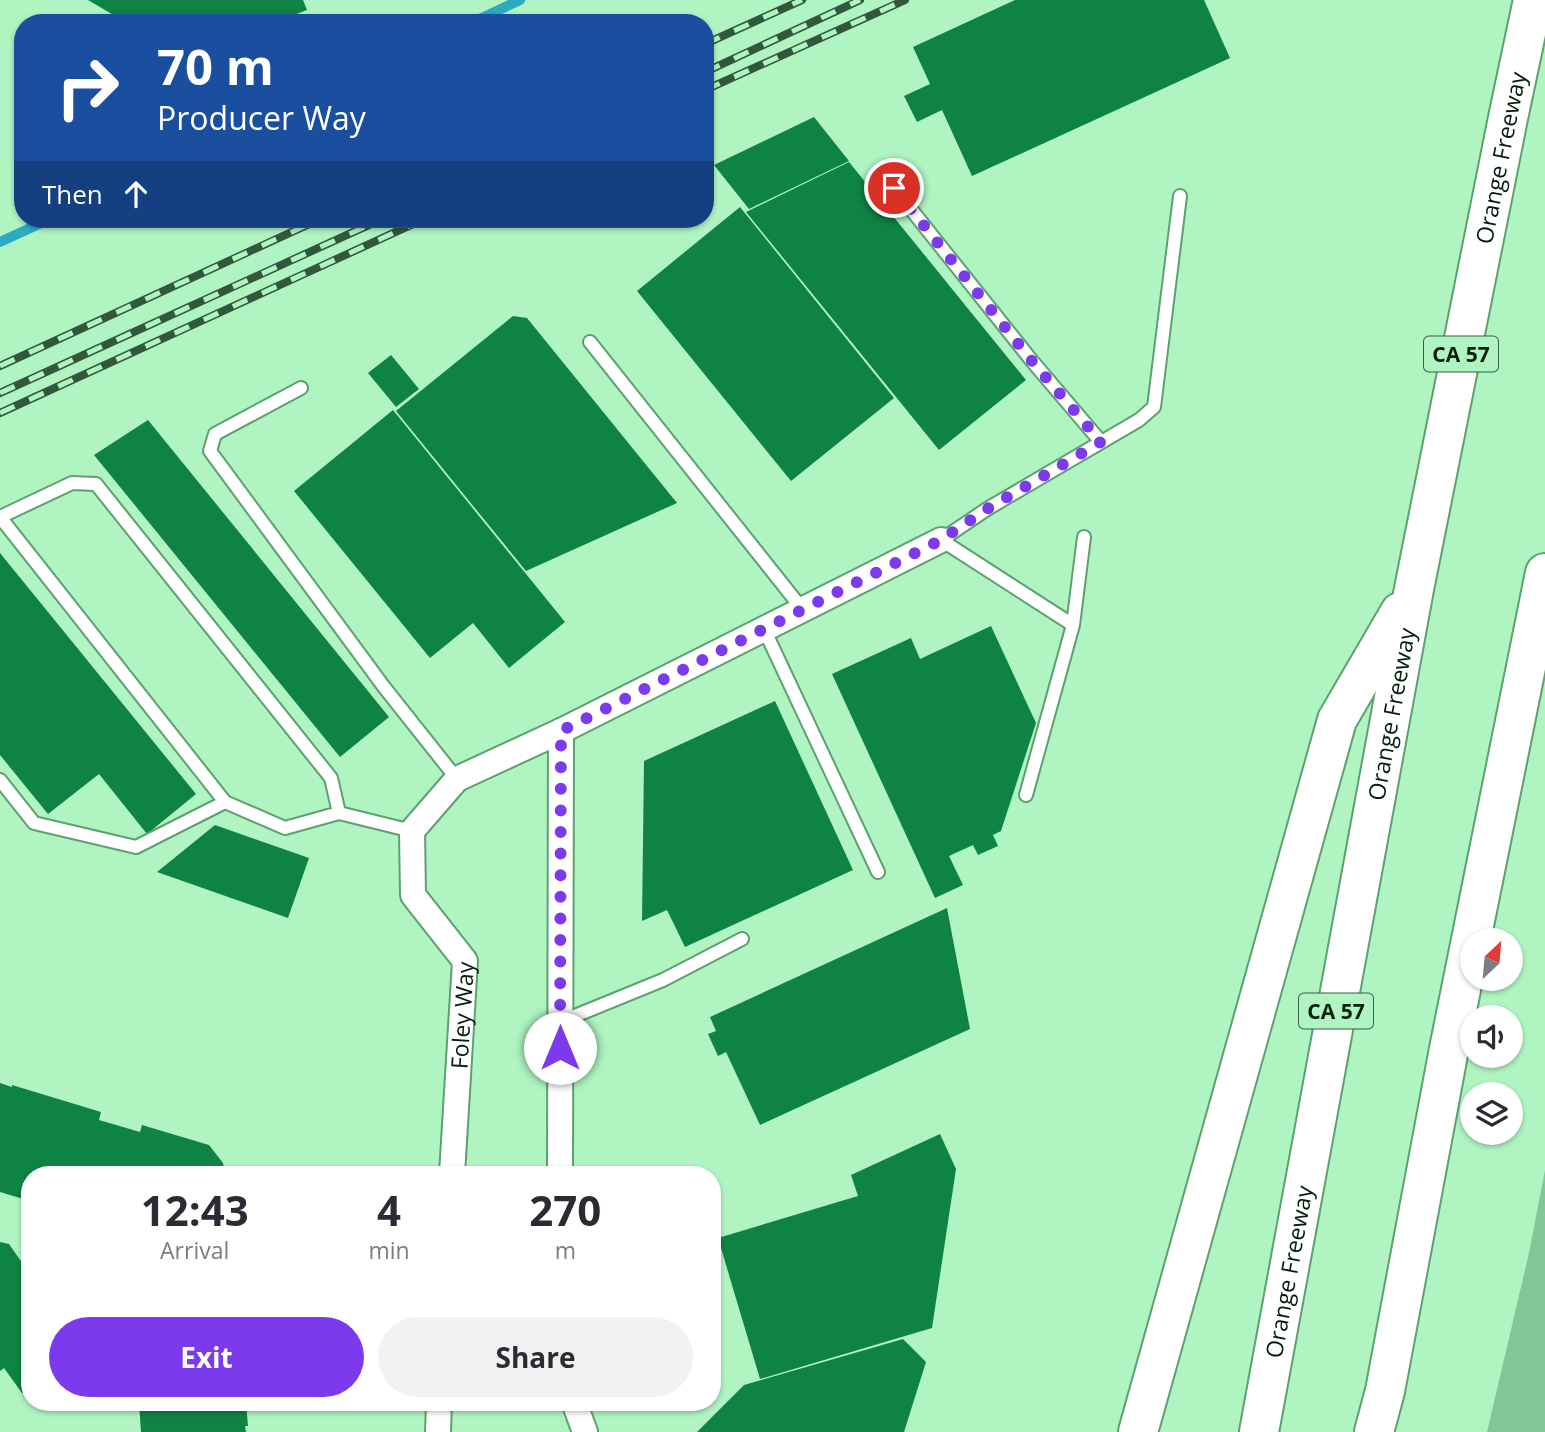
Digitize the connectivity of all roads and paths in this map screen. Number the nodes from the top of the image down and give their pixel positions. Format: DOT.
graph roads {
  1 [pos="1533,0"];
  2 [pos="894,188"];
  3 [pos="1181,196"];
  4 [pos="590,342"];
  5 [pos="300,388"];
  6 [pos="1101,442"];
  7 [pos="0,517"];
  8 [pos="1084,537"];
  9 [pos="941,540"];
  10 [pos="1545,573"];
  11 [pos="1414,589"];
  12 [pos="803,610"];
  13 [pos="1073,625"];
  14 [pos="764,629"];
  15 [pos="561,731"];
  16 [pos="457,779"];
  17 [pos="0,780"];
  18 [pos="1026,795"];
  19 [pos="225,802"];
  20 [pos="339,813"];
  21 [pos="412,831"];
  22 [pos="878,872"];
  23 [pos="742,939"];
  24 [pos="561,1022"];
  25 [pos="452,1166"];
  26 [pos="560,1166"];
  27 [pos="439,1411"];
  28 [pos="577,1411"];
  29 [pos="438,1432"];
  30 [pos="585,1432"];
  31 [pos="1138,1432"];
  32 [pos="1259,1432"];
  33 [pos="1377,1432"];
  1 -- 11 [label="highway, Orange Freeway / CA 57"];
  2 -- 6 [label="lane"];
  3 -- 6 [label="lane"];
  4 -- 12 [label="lane"];
  5 -- 16 [label="lane"];
  6 -- 9 [label="lane"];
  7 -- 19 [label="lane"];
  7 -- 20 [label="lane"];
  8 -- 13 [label="lane"];
  9 -- 12 [label="street"];
  9 -- 13 [label="lane"];
  10 -- 33 [label="highway"];
  11 -- 31 [label="highway"];
  11 -- 32 [label="highway, Orange Freeway / CA 57"];
  12 -- 14 [label="street"];
  13 -- 18 [label="lane"];
  14 -- 15 [label="street"];
  14 -- 22 [label="lane"];
  15 -- 16 [label="street"];
  15 -- 24 [label="street"];
  16 -- 21 [label="street"];
  17 -- 19 [label="lane"];
  19 -- 20 [label="lane"];
  20 -- 21 [label="lane"];
  21 -- 25 [label="street, Foley Way"];
  23 -- 24 [label="lane"];
  24 -- 26 [label="street"];
  27 -- 29 [label="street"];
  28 -- 30 [label="street"];
}
